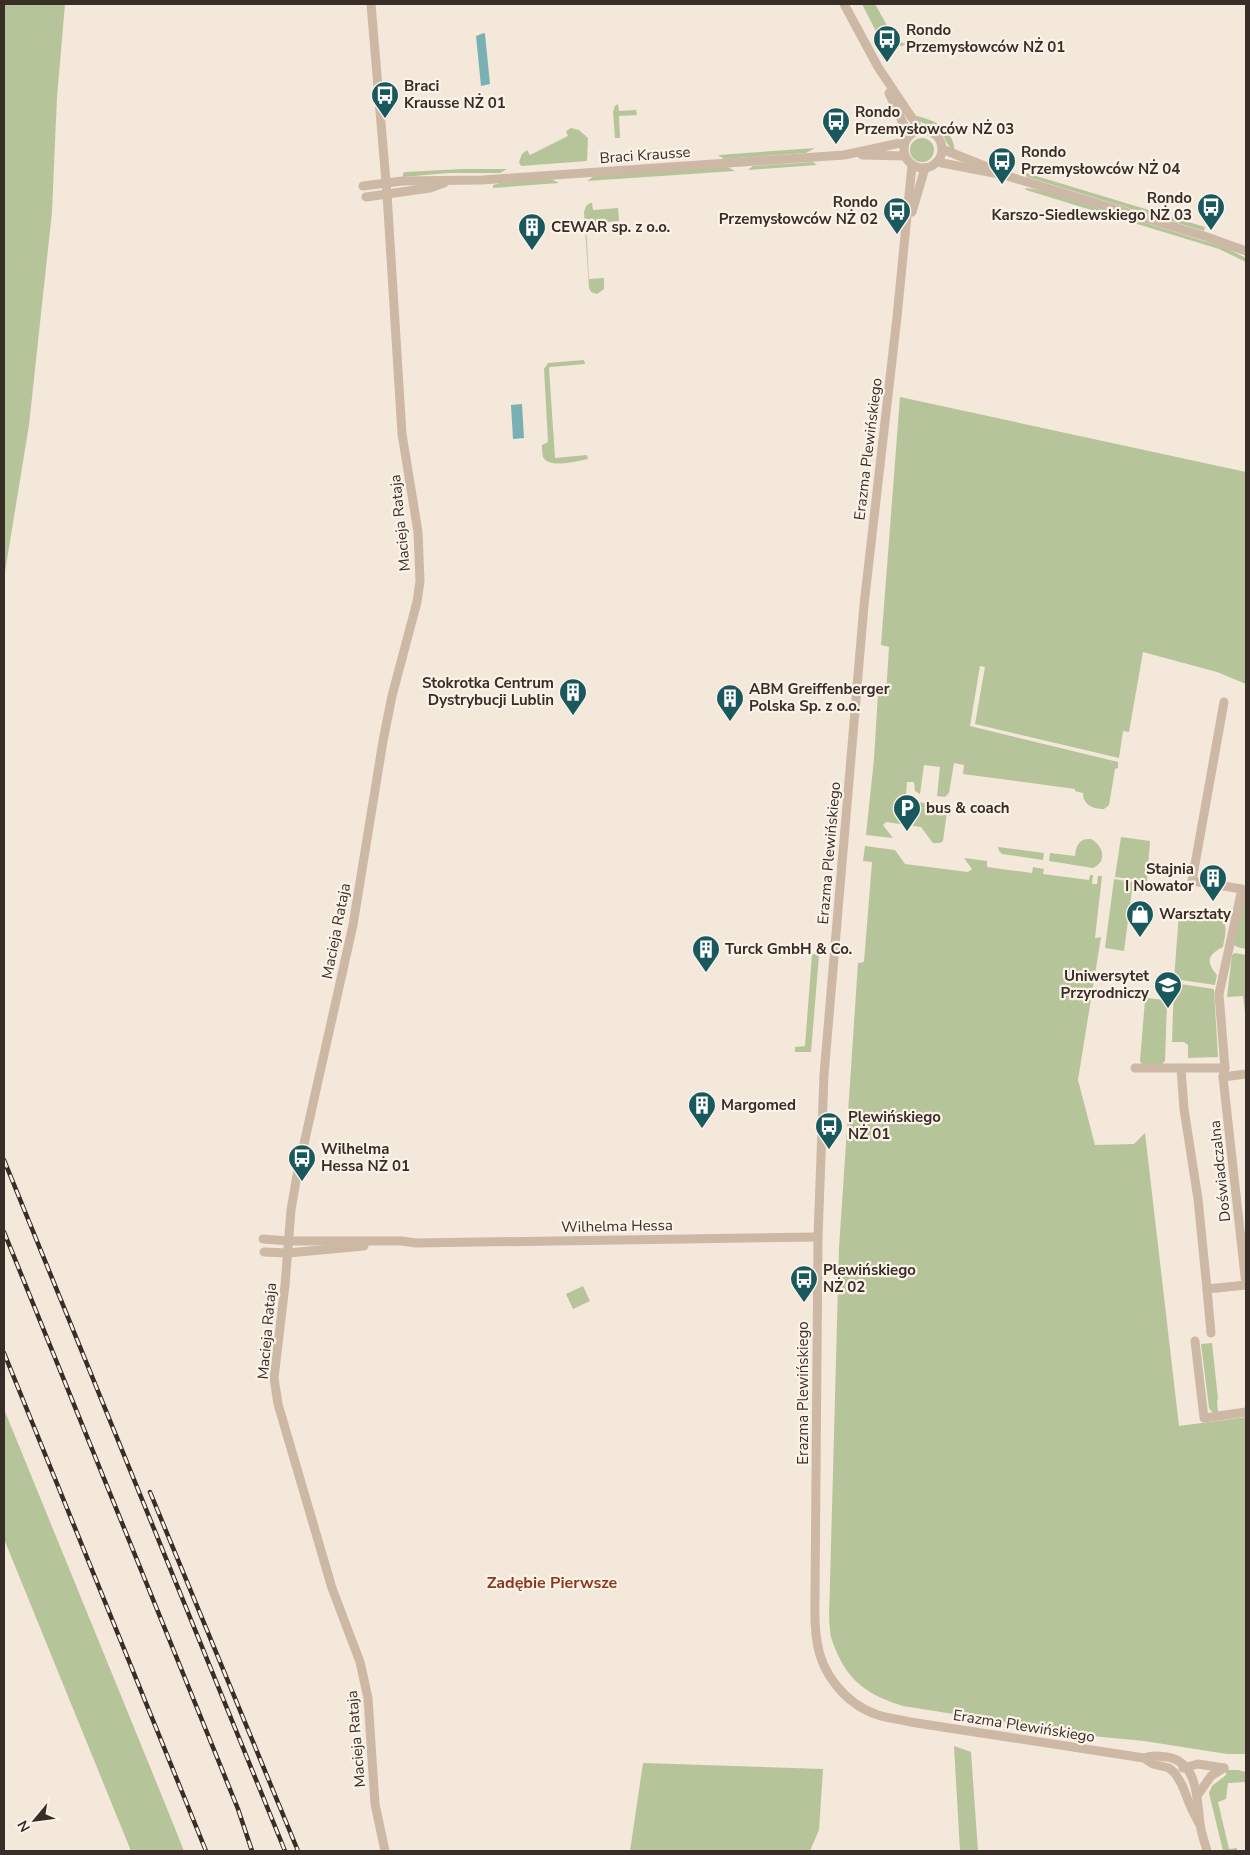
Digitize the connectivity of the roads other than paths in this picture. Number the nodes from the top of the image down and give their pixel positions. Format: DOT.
graph roads {
  1 [pos="371,4"];
  2 [pos="844,4"];
  3 [pos="878,67"];
  4 [pos="920,130"];
  5 [pos="907,139"];
  6 [pos="942,149"];
  7 [pos="844,155"];
  8 [pos="905,156"];
  9 [pos="938,162"];
  10 [pos="912,165"];
  11 [pos="925,168"];
  12 [pos="1004,175"];
  13 [pos="386,182"];
  14 [pos="449,182"];
  15 [pos="363,186"];
  16 [pos="387,194"];
  17 [pos="366,197"];
  18 [pos="905,238"];
  19 [pos="1246,252"];
  20 [pos="1224,702"];
  21 [pos="1135,1068"];
  22 [pos="1181,1068"];
  23 [pos="1224,1072"];
  24 [pos="1246,1074"];
  25 [pos="818,1237"];
  26 [pos="263,1239"];
  27 [pos="289,1241"];
  28 [pos="416,1243"];
  29 [pos="264,1252"];
  30 [pos="288,1253"];
  31 [pos="1246,1285"];
  32 [pos="1207,1289"];
  33 [pos="1211,1333"];
  34 [pos="1195,1341"];
  35 [pos="1246,1412"];
  36 [pos="1144,1758"];
  37 [pos="1169,1768"];
  38 [pos="1187,1768"];
  39 [pos="1178,1778"];
  40 [pos="1197,1796"];
  41 [pos="1200,1825"];
  42 [pos="385,1851"];
  43 [pos="1207,1851"];
  1 -- 13 [label="street, Macieja Rataja"];
  2 -- 3 [label="street"];
  3 -- 4 [label="street"];
  3 -- 5 [label="street"];
  4 -- 5 [label="street"];
  4 -- 6 [label="street"];
  5 -- 7 [label="street, Braci Krausse"];
  5 -- 8 [label="street"];
  6 -- 9 [label="street"];
  6 -- 12 [label="street"];
  7 -- 8 [label="street, Braci Krausse"];
  7 -- 14 [label="street, Braci Krausse"];
  8 -- 10 [label="street"];
  9 -- 11 [label="street"];
  9 -- 12 [label="street"];
  10 -- 11 [label="street"];
  10 -- 18 [label="street, Erazma Plewińskiego"];
  11 -- 18 [label="street, Erazma Plewińskiego"];
  12 -- 19 [label="street"];
  13 -- 14 [label="street, Braci Krausse"];
  13 -- 15 [label="street, Braci Krausse"];
  13 -- 16 [label="street, Macieja Rataja"];
  14 -- 16 [label="street, Braci Krausse"];
  16 -- 17 [label="street, Braci Krausse"];
  16 -- 27 [label="street, Macieja Rataja"];
  18 -- 25 [label="street, Erazma Plewińskiego"];
  20 -- 23 [label="street, Doświadczalna"];
  21 -- 22 [label="street"];
  22 -- 23 [label="street"];
  22 -- 32 [label="street"];
  23 -- 24 [label="street"];
  23 -- 31 [label="street, Doświadczalna"];
  25 -- 28 [label="street, Wilhelma Hessa"];
  25 -- 36 [label="street, Erazma Plewińskiego"];
  26 -- 27 [label="street, Wilhelma Hessa"];
  27 -- 28 [label="street, Wilhelma Hessa"];
  27 -- 30 [label="street, Macieja Rataja"];
  28 -- 30 [label="street, Wilhelma Hessa"];
  29 -- 30 [label="street, Wilhelma Hessa"];
  30 -- 42 [label="street, Macieja Rataja"];
  31 -- 32 [label="street"];
  32 -- 33 [label="street"];
  34 -- 35 [label="street"];
  36 -- 37 [label="street, Erazma Plewińskiego"];
  36 -- 38 [label="street, Erazma Plewińskiego"];
  37 -- 38 [label="street"];
  37 -- 39 [label="street, Erazma Plewińskiego"];
  38 -- 39 [label="street"];
  38 -- 40 [label="street, Erazma Plewińskiego"];
  38 -- 40 [label="street"];
  39 -- 41 [label="street, Erazma Plewińskiego"];
  40 -- 41 [label="street, Erazma Plewińskiego"];
  41 -- 43 [label="street, Erazma Plewińskiego"];
}
